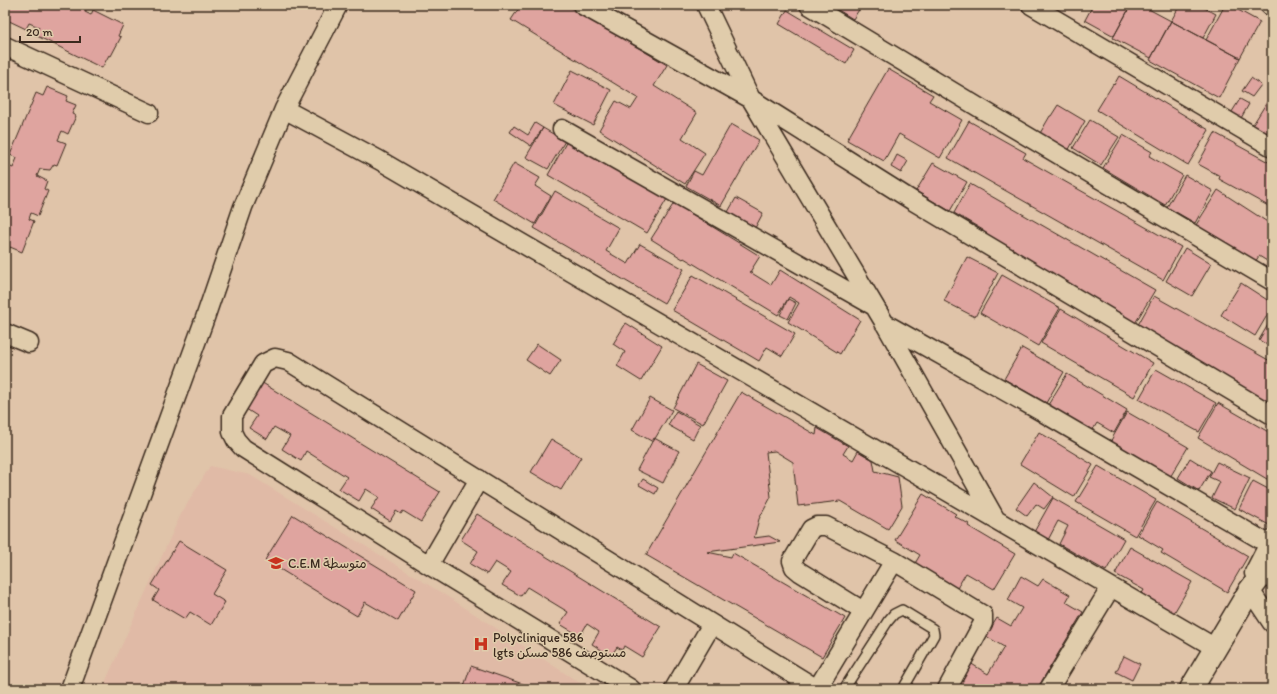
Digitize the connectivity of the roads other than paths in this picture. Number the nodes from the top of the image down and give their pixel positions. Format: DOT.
graph roads {
  1 [pos="338,5"];
  2 [pos="582,5"];
  3 [pos="706,5"];
  4 [pos="809,5"];
  5 [pos="1031,5"];
  6 [pos="1268,5"];
  7 [pos="1272,7"];
  8 [pos="5,46"];
  9 [pos="751,99"];
  10 [pos="284,109"];
  11 [pos="149,113"];
  12 [pos="562,129"];
  13 [pos="1272,147"];
  14 [pos="1272,281"];
  15 [pos="874,307"];
  16 [pos="884,322"];
  17 [pos="5,333"];
  18 [pos="29,343"];
  19 [pos="1272,415"];
  20 [pos="479,480"];
  21 [pos="997,521"];
  22 [pos="1272,549"];
  23 [pos="894,561"];
  24 [pos="429,565"];
  25 [pos="1111,587"];
  26 [pos="1250,590"];
  27 [pos="863,611"];
  28 [pos="1272,623"];
  29 [pos="712,624"];
  30 [pos="1214,647"];
  31 [pos="70,689"];
  32 [pos="631,689"];
  33 [pos="674,689"];
  34 [pos="817,689"];
  35 [pos="844,689"];
  36 [pos="903,689"];
  37 [pos="947,689"];
  38 [pos="1049,689"];
  39 [pos="1190,689"];
  1 -- 10 [label="street"];
  2 -- 9 [label="street"];
  3 -- 9 [label="street"];
  4 -- 14 [label="street"];
  5 -- 13 [label="street"];
  6 -- 7 [label="street"];
  8 -- 11 [label="street"];
  9 -- 15 [label="street"];
  9 -- 19 [label="street"];
  10 -- 21 [label="street"];
  10 -- 31 [label="street"];
  12 -- 15 [label="street"];
  15 -- 16 [label="street"];
  16 -- 21 [label="street"];
  16 -- 22 [label="street"];
  17 -- 18 [label="street"];
  20 -- 24 [label="street"];
  20 -- 24 [label="street"];
  20 -- 29 [label="street"];
  21 -- 25 [label="street"];
  22 -- 26 [label="street"];
  23 -- 27 [label="street"];
  23 -- 27 [label="street"];
  23 -- 37 [label="street"];
  24 -- 32 [label="street"];
  25 -- 30 [label="street"];
  25 -- 38 [label="street"];
  26 -- 28 [label="street"];
  26 -- 30 [label="street"];
  27 -- 34 [label="street"];
  29 -- 33 [label="street"];
  29 -- 34 [label="street"];
  30 -- 39 [label="street"];
  35 -- 36 [label="lane"];
}
